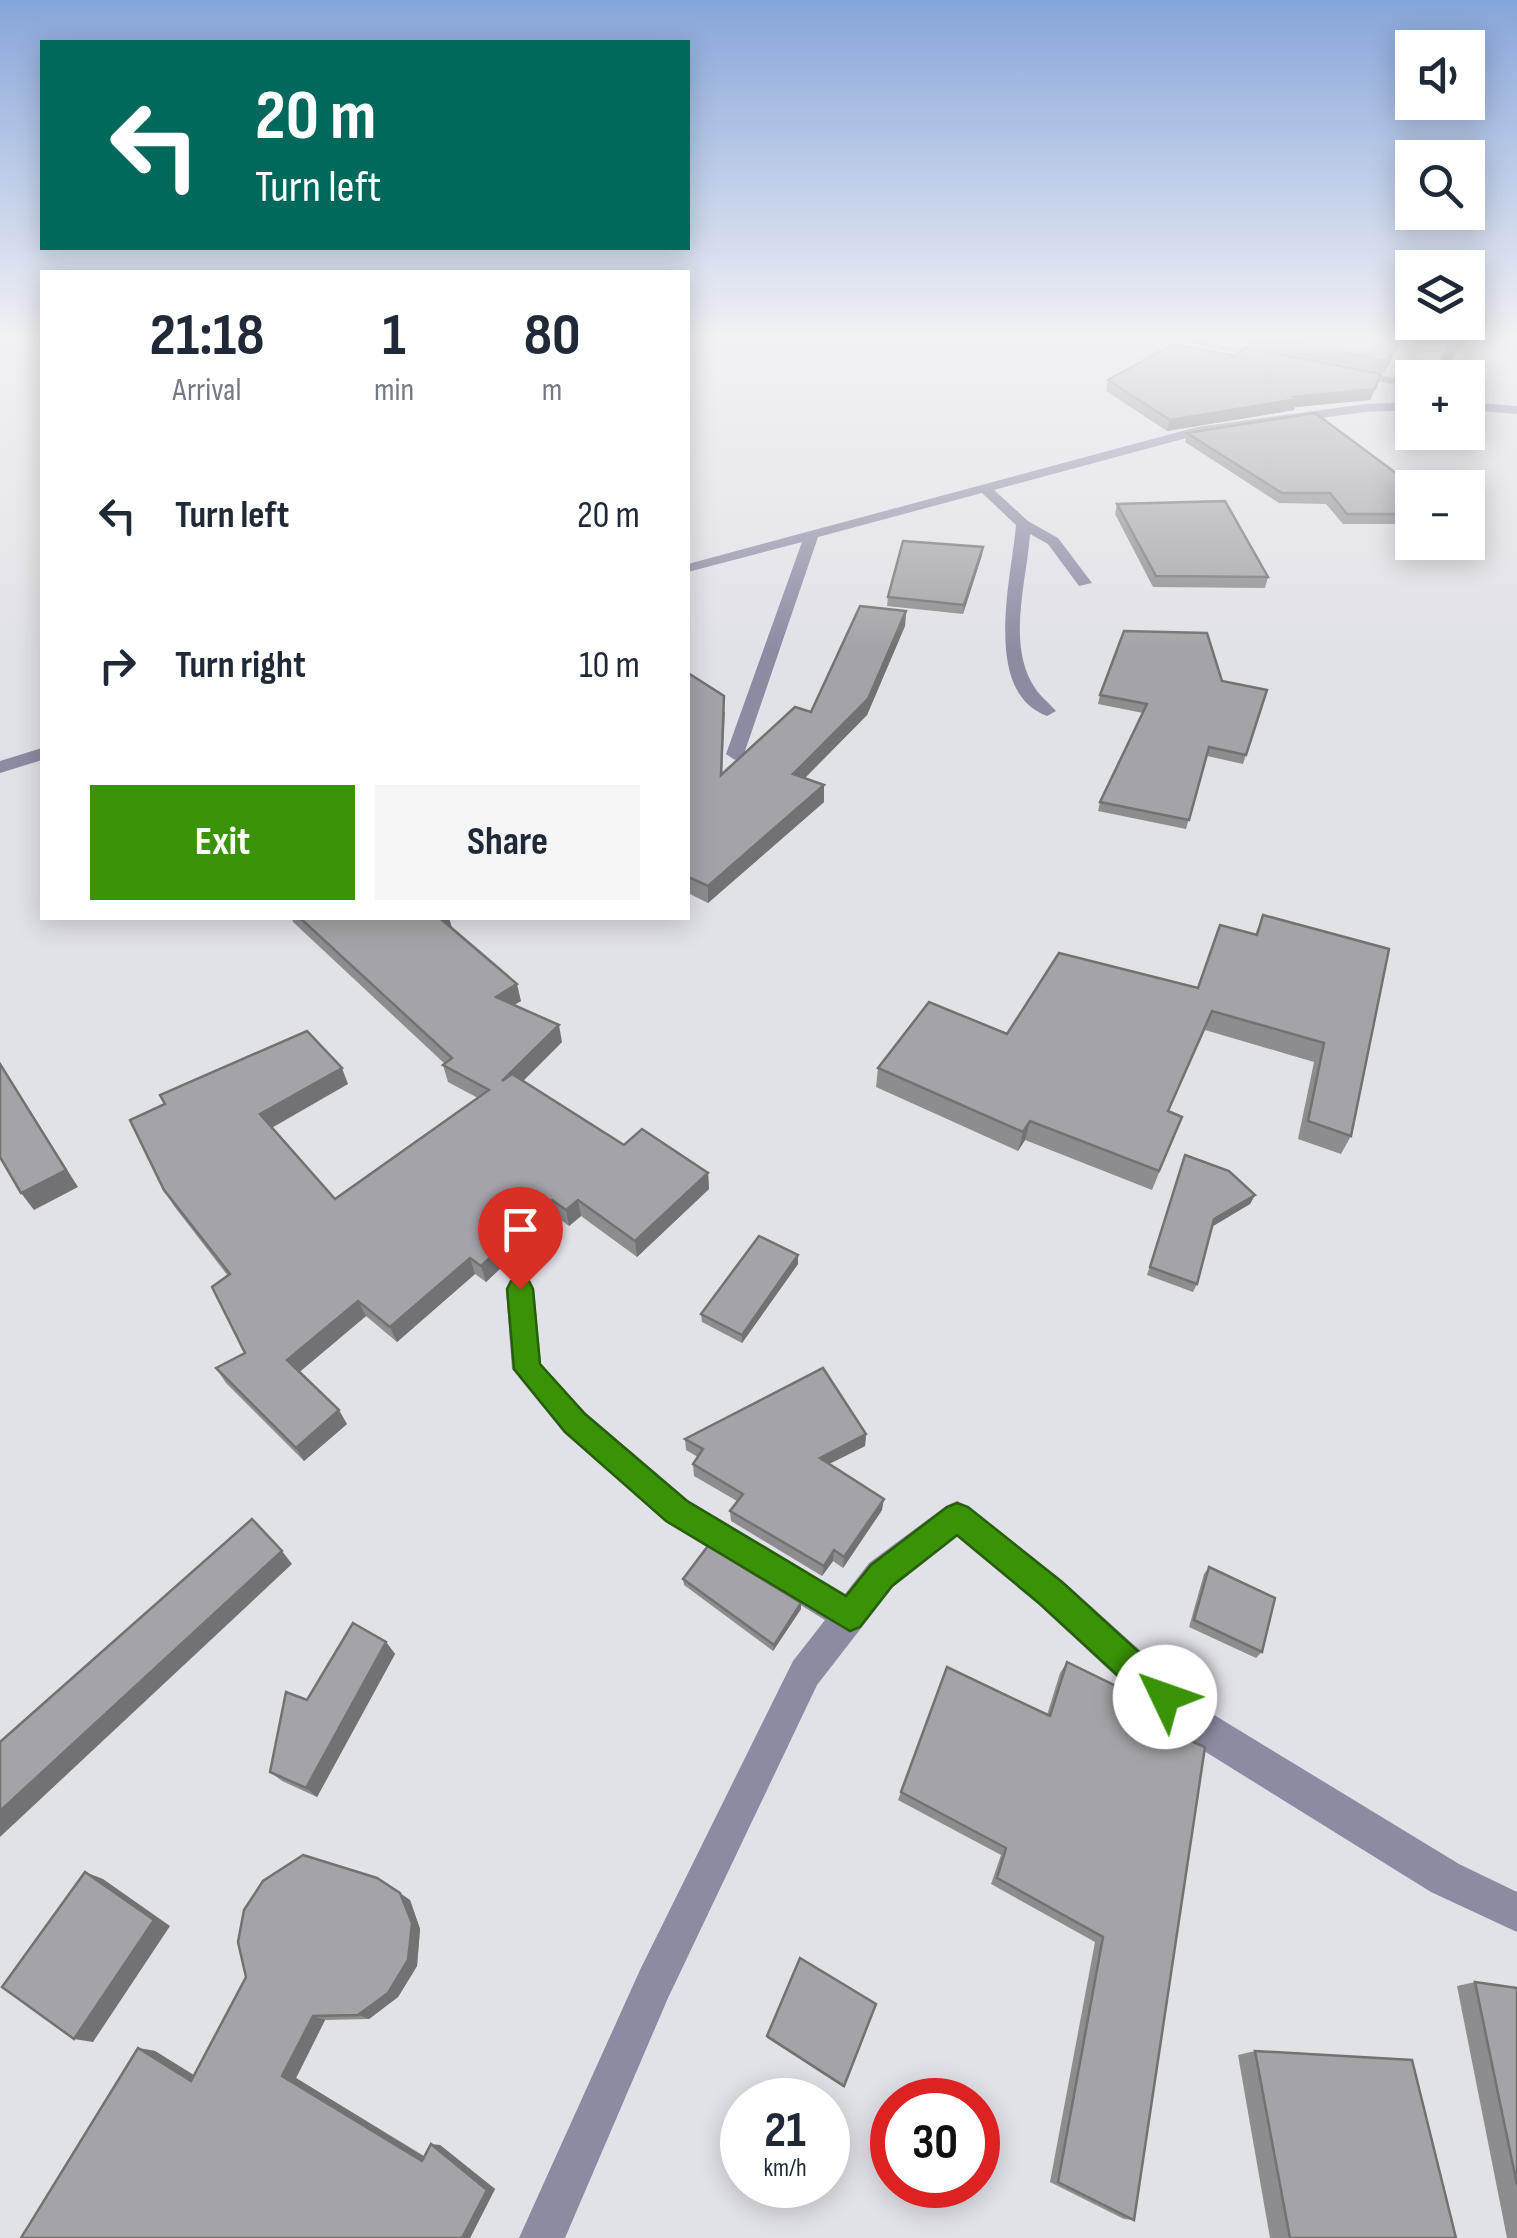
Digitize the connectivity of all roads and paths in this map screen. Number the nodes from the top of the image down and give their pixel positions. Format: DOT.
graph roads {
  1 [pos="1153,442"];
  2 [pos="982,486"];
  3 [pos="1023,524"];
  4 [pos="812,532"];
  5 [pos="690,567"];
  6 [pos="1084,583"];
  7 [pos="1048,711"];
  8 [pos="735,754"];
  9 [pos="40,755"];
  10 [pos="0,766"];
  11 [pos="520,1289"];
  12 [pos="850,1616"];
  13 [pos="1517,1912"];
  14 [pos="542,2238"];
  1 -- 2 [label="street"];
  2 -- 3 [label="street"];
  2 -- 4 [label="street"];
  3 -- 6 [label="street"];
  3 -- 7 [label="street"];
  4 -- 5 [label="street"];
  4 -- 8 [label="street"];
  9 -- 10 [label="street"];
  11 -- 12 [label="street"];
  12 -- 13 [label="street"];
  12 -- 14 [label="street"];
}
